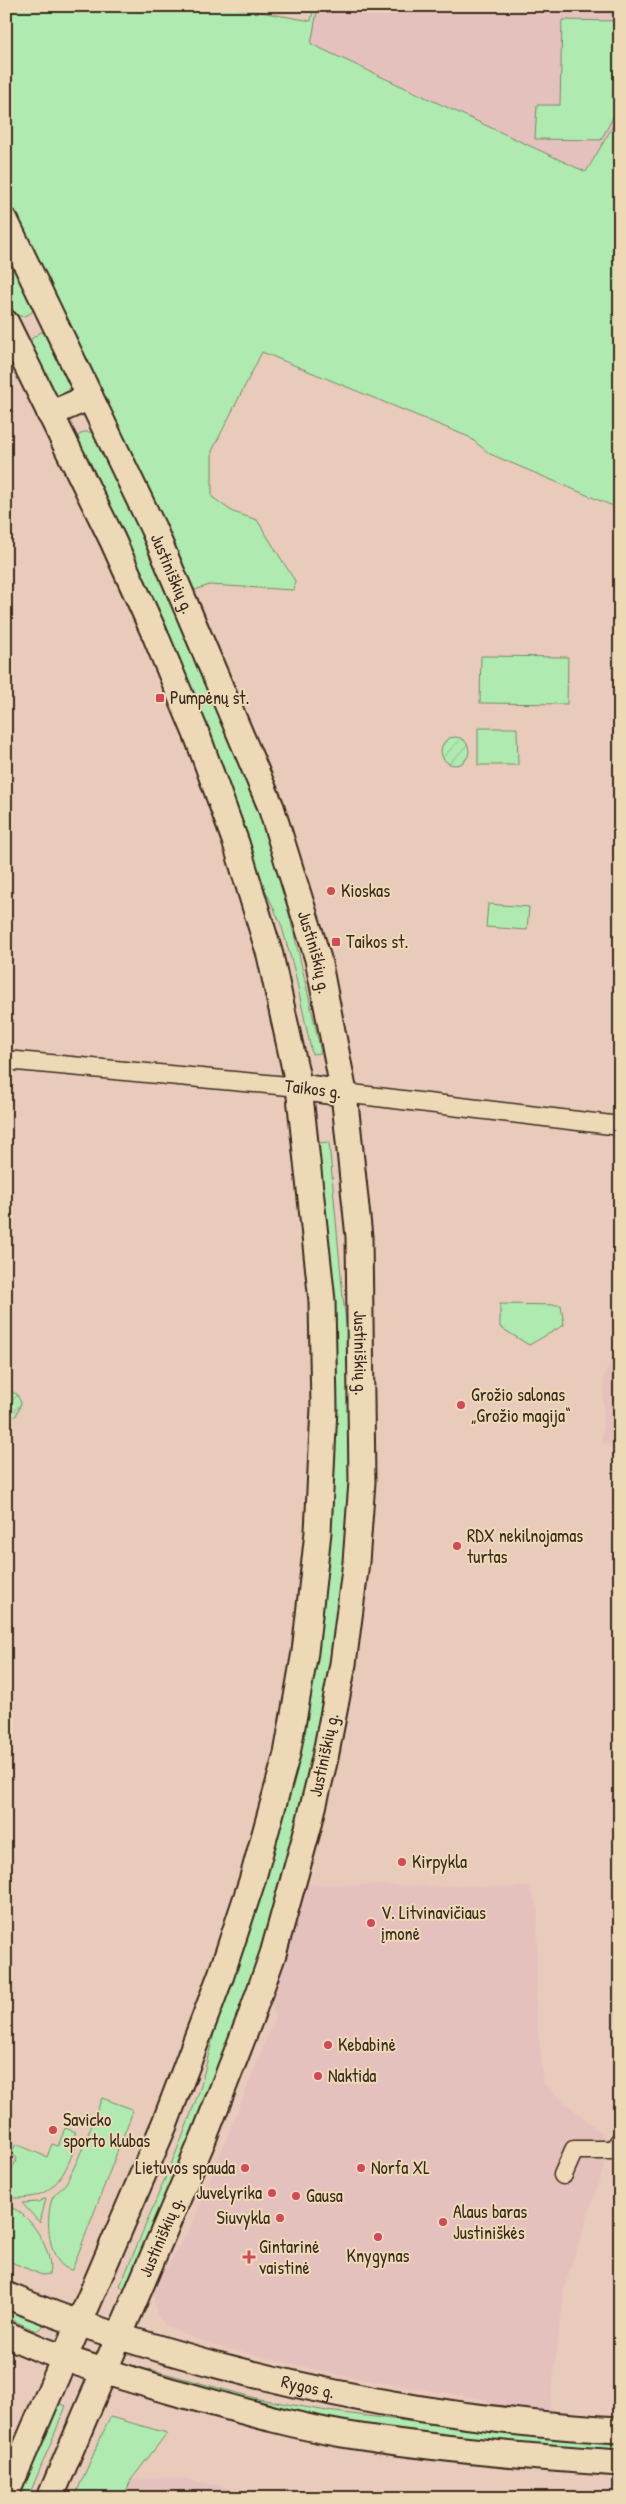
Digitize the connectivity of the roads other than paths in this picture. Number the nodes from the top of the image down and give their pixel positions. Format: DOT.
graph roads {
  1 [pos="6,222"];
  2 [pos="6,323"];
  3 [pos="90,397"];
  4 [pos="50,414"];
  5 [pos="6,1060"];
  6 [pos="299,1087"];
  7 [pos="344,1093"];
  8 [pos="620,1126"];
  9 [pos="620,2141"];
  10 [pos="563,2175"];
  11 [pos="6,2295"];
  12 [pos="80,2325"];
  13 [pos="6,2334"];
  14 [pos="118,2337"];
  15 [pos="65,2360"];
  16 [pos="104,2372"];
  17 [pos="620,2430"];
  18 [pos="620,2463"];
  19 [pos="6,2494"];
  20 [pos="50,2498"];
  1 -- 3 [label="main road, Justiniškių g."];
  2 -- 4 [label="main road, Justiniškių g."];
  3 -- 4 [label="main road"];
  3 -- 7 [label="main road, Justiniškių g."];
  4 -- 6 [label="main road, Justiniškių g."];
  5 -- 6 [label="street, Taikos g."];
  6 -- 7 [label="main road, Taikos g."];
  6 -- 12 [label="main road, Justiniškių g."];
  7 -- 8 [label="street, Taikos g."];
  7 -- 14 [label="main road, Justiniškių g."];
  9 -- 10 [label="street"];
  11 -- 12 [label="main road, Rygos g."];
  12 -- 14 [label="main road, Rygos g."];
  12 -- 15 [label="main road, Justiniškių g."];
  13 -- 15 [label="main road"];
  14 -- 16 [label="main road, Justiniškių g."];
  14 -- 17 [label="main road, Rygos g."];
  15 -- 16 [label="main road"];
  15 -- 19 [label="main road, Justiniškių g."];
  16 -- 18 [label="main road"];
  16 -- 20 [label="main road, Justiniškių g."];
}
